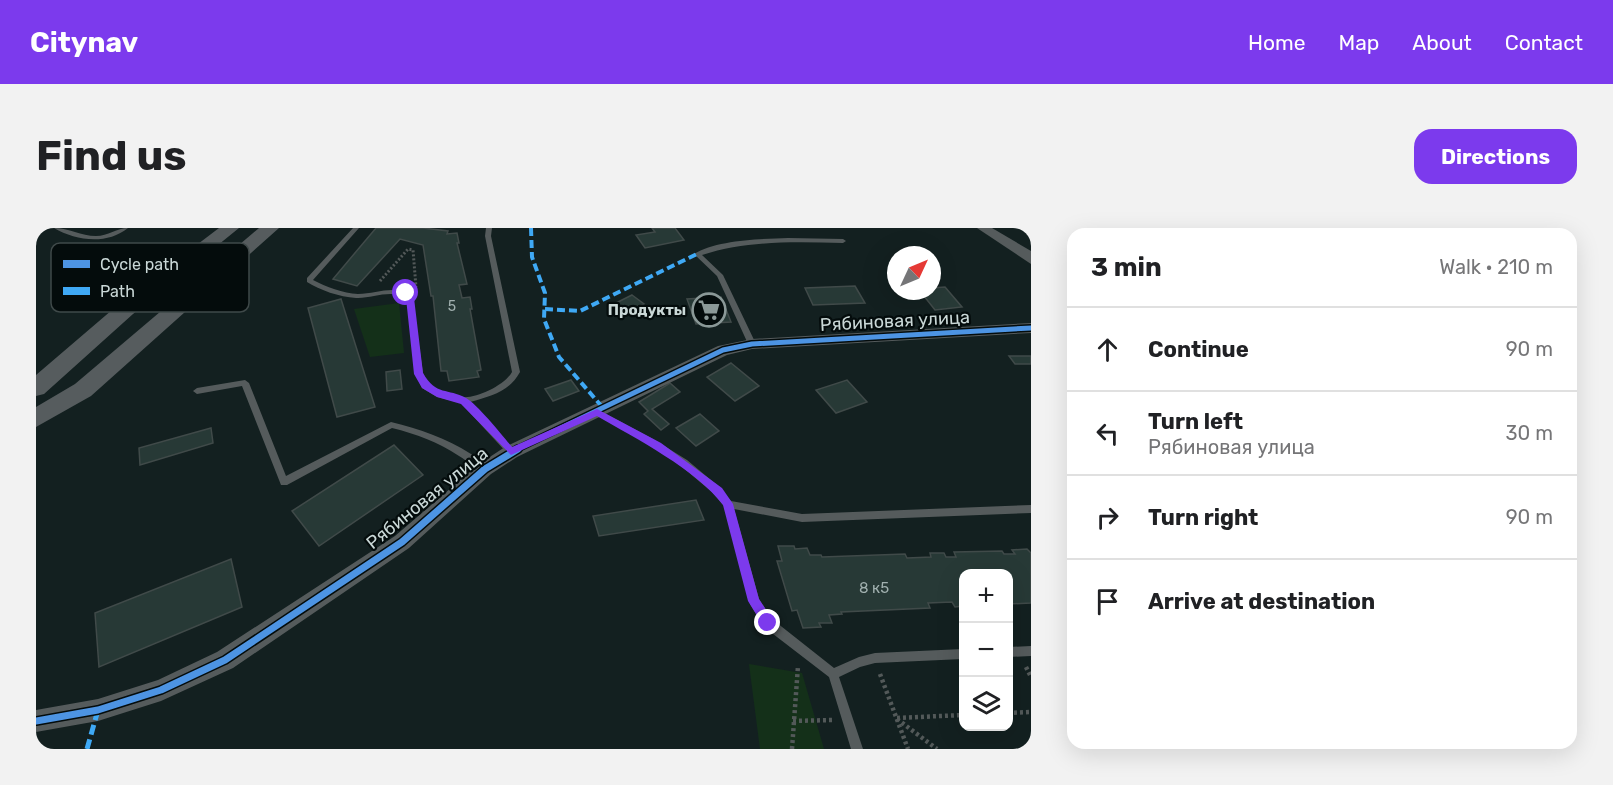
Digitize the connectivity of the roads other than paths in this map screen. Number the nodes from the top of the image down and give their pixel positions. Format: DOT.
graph roads {
  1 [pos="57,228"];
  2 [pos="125,228"];
  3 [pos="230,228"];
  4 [pos="270,228"];
  5 [pos="357,228"];
  6 [pos="983,228"];
  7 [pos="487,229"];
  8 [pos="843,241"];
  9 [pos="211,243"];
  10 [pos="249,246"];
  11 [pos="1030,256"];
  12 [pos="123,312"];
  13 [pos="173,312"];
  14 [pos="1031,328"];
  15 [pos="752,344"];
  16 [pos="36,388"];
  17 [pos="197,391"];
  18 [pos="464,401"];
  19 [pos="597,412"];
  20 [pos="36,418"];
  21 [pos="511,452"];
  22 [pos="485,469"];
  23 [pos="728,504"];
  24 [pos="1031,509"];
  25 [pos="1031,651"];
  26 [pos="1013,652"];
  27 [pos="959,654"];
  28 [pos="833,675"];
  29 [pos="36,721"];
  30 [pos="857,749"];
  1 -- 2 [label="lane"];
  3 -- 9 [label="main road"];
  4 -- 10 [label="main road"];
  5 -- 18 [label="lane"];
  6 -- 11 [label="street"];
  7 -- 18 [label="lane"];
  8 -- 15 [label="lane"];
  12 -- 16 [label="main road"];
  13 -- 20 [label="main road"];
  14 -- 15 [label="street, Рябиновая улица"];
  15 -- 19 [label="street, Рябиновая улица"];
  17 -- 22 [label="lane"];
  18 -- 21 [label="lane"];
  19 -- 21 [label="street, Рябиновая улица"];
  19 -- 23 [label="lane"];
  21 -- 22 [label="street, Рябиновая улица"];
  22 -- 29 [label="street, Рябиновая улица"];
  23 -- 24 [label="lane"];
  23 -- 28 [label="lane"];
  25 -- 26 [label="lane"];
  27 -- 28 [label="lane"];
  28 -- 30 [label="lane"];
}
